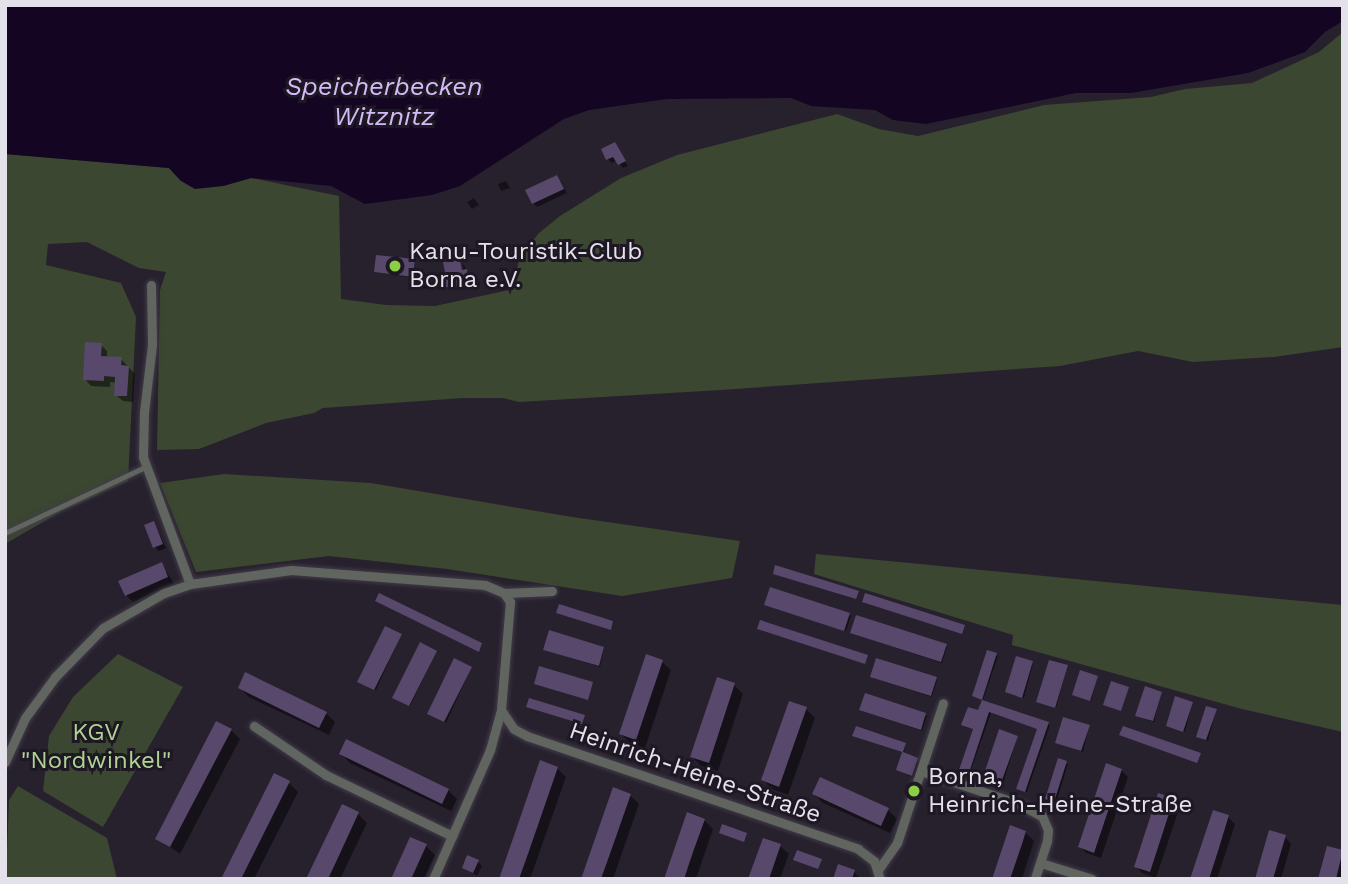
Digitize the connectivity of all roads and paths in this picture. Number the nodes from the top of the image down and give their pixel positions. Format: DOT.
graph roads {
  1 [pos="151,285"];
  2 [pos="145,467"];
  3 [pos="5,533"];
  4 [pos="190,584"];
  5 [pos="552,592"];
  6 [pos="504,593"];
  7 [pos="943,703"];
  8 [pos="501,710"];
  9 [pos="254,726"];
  10 [pos="5,762"];
  11 [pos="921,771"];
  12 [pos="452,836"];
  13 [pos="1041,863"];
  14 [pos="879,874"];
  15 [pos="434,878"];
  16 [pos="1035,879"];
  17 [pos="1092,879"];
  1 -- 2 [label="street"];
  2 -- 3 [label="lane"];
  2 -- 4 [label="street"];
  4 -- 6 [label="street"];
  4 -- 10 [label="street"];
  5 -- 6 [label="street"];
  6 -- 8 [label="street"];
  7 -- 11 [label="street"];
  8 -- 12 [label="street"];
  8 -- 14 [label="street, Heinrich-Heine-Straße"];
  9 -- 12 [label="street"];
  11 -- 13 [label="street"];
  11 -- 14 [label="street"];
  12 -- 15 [label="street"];
  13 -- 16 [label="street"];
  13 -- 17 [label="street"];
}
